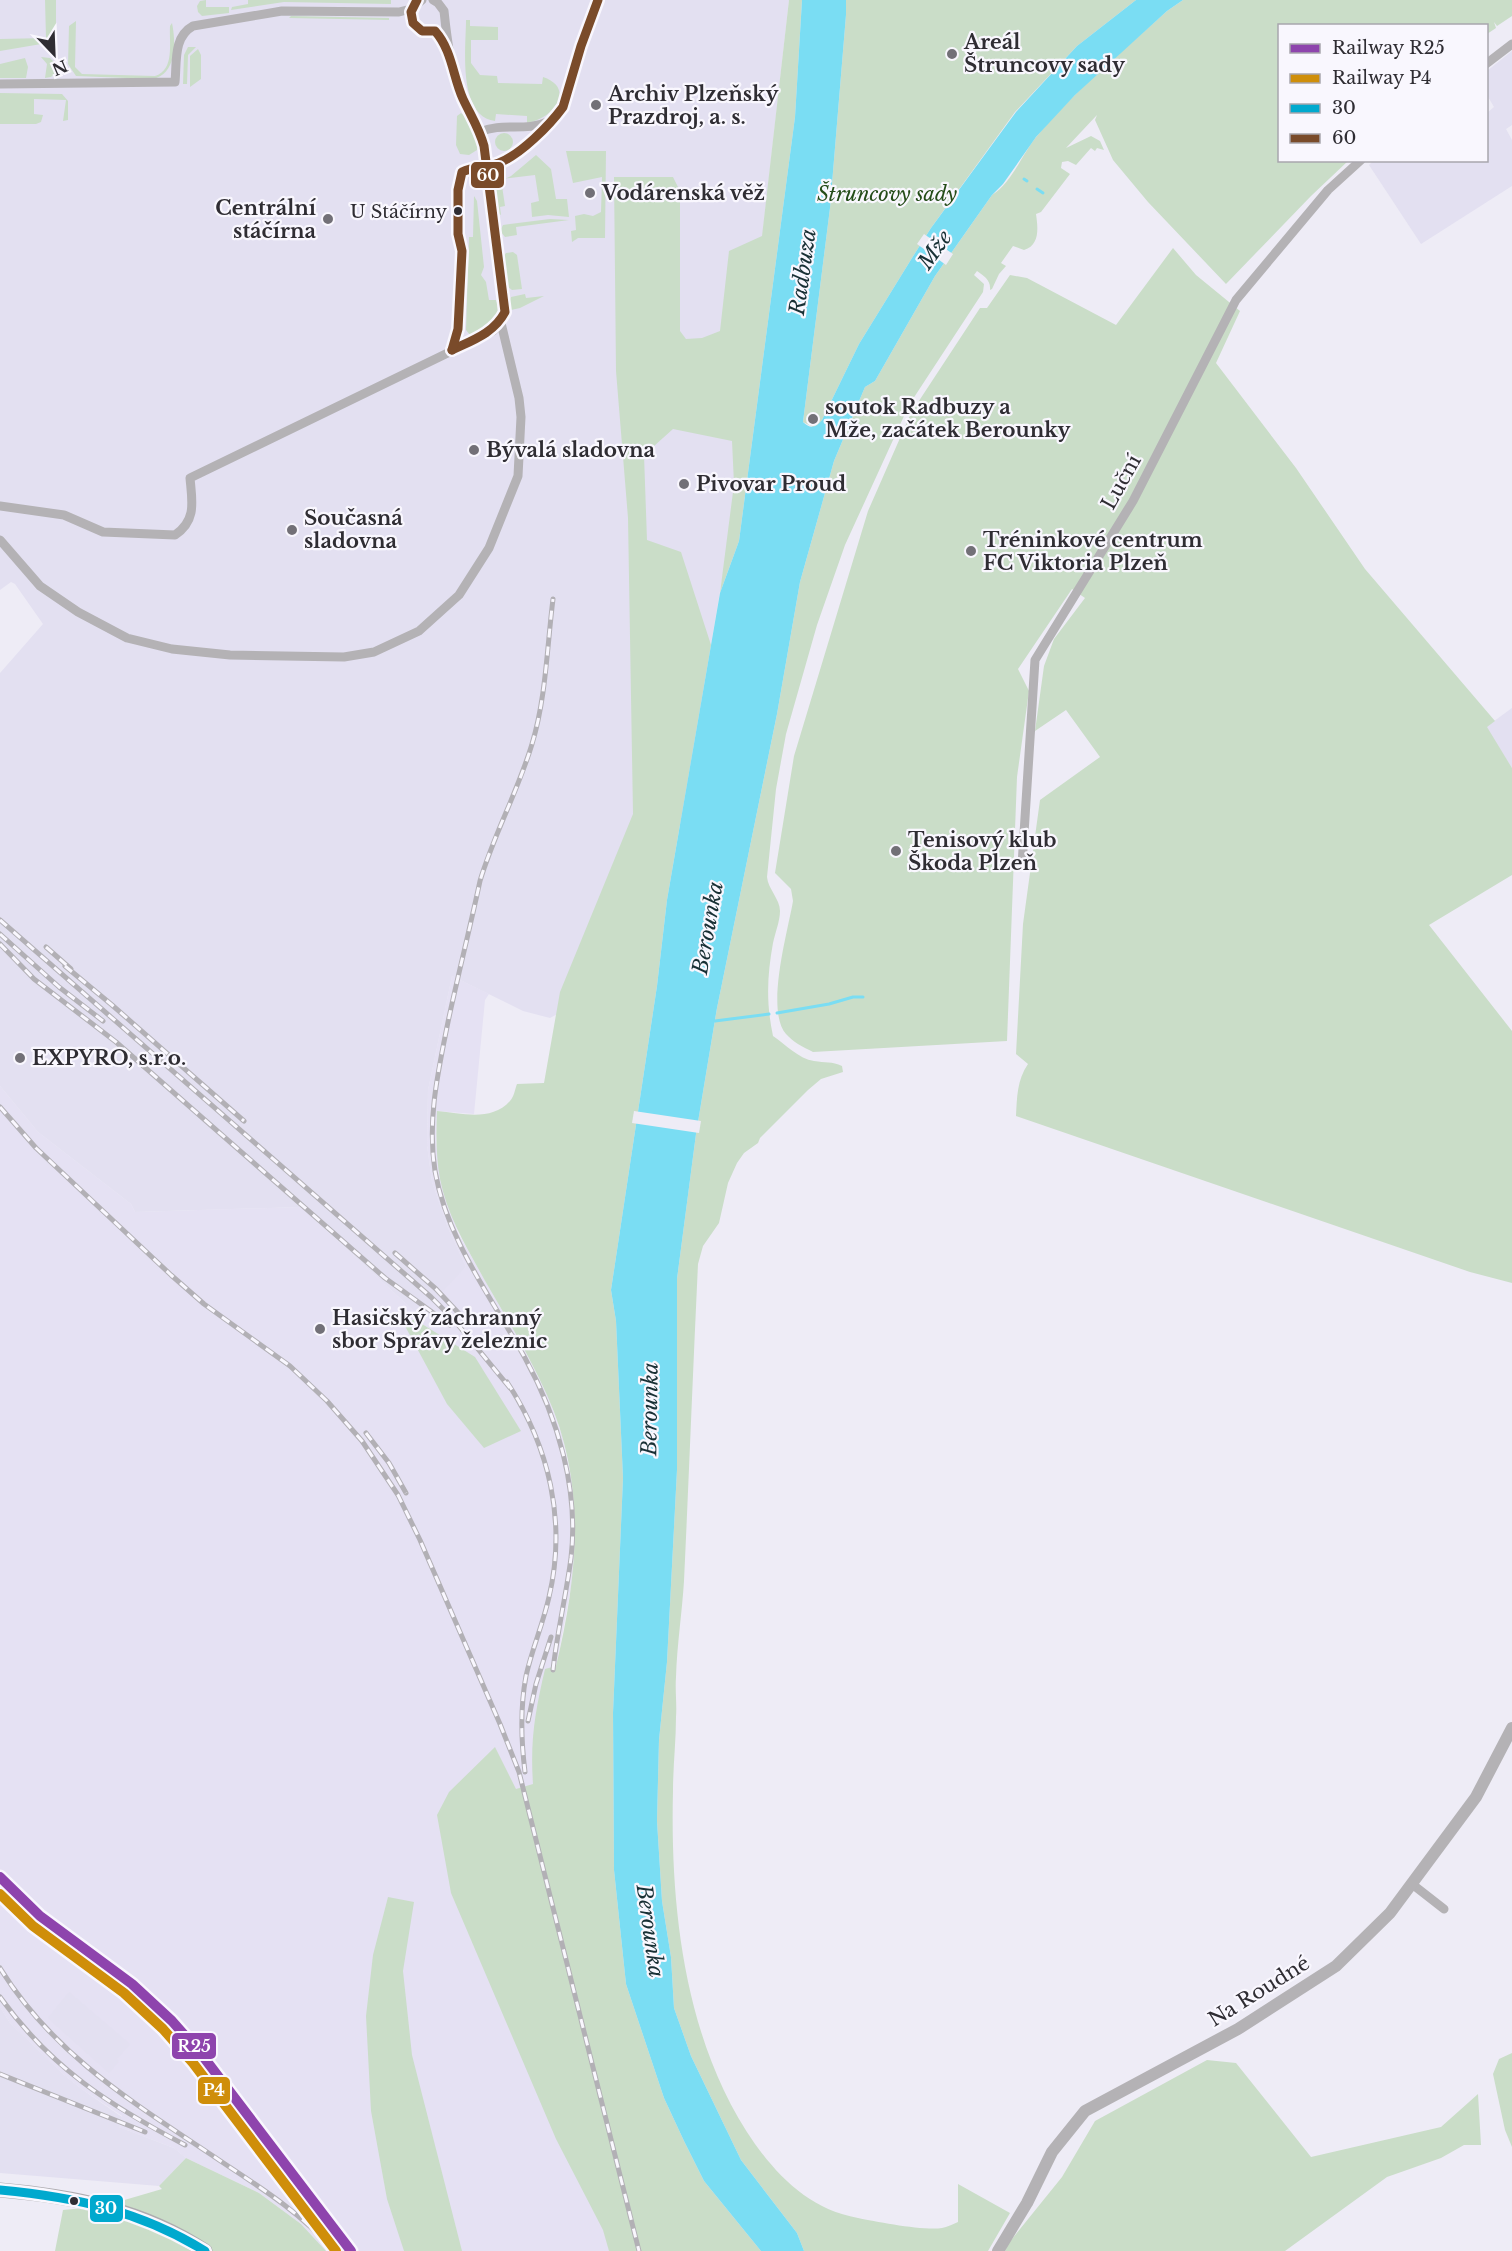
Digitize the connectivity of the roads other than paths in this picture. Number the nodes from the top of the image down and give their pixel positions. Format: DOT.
graph roads {
  1 [pos="433,0"];
  2 [pos="598,0"];
  3 [pos="418,1"];
  4 [pos="399,12"];
  5 [pos="444,17"];
  6 [pos="412,21"];
  7 [pos="431,31"];
  8 [pos="1512,44"];
  9 [pos="452,59"];
  10 [pos="1488,62"];
  11 [pos="0,84"];
  12 [pos="552,119"];
  13 [pos="480,132"];
  14 [pos="1359,162"];
  15 [pos="487,166"];
  16 [pos="501,323"];
  17 [pos="0,506"];
  18 [pos="0,540"];
  19 [pos="1022,865"];
  20 [pos="1512,1728"];
  21 [pos="1412,1884"];
  22 [pos="1444,1910"];
  23 [pos="0,2190"];
  24 [pos="205,2251"];
  25 [pos="998,2251"];
  1 -- 5 [label="street"];
  2 -- 12 [label="street"];
  3 -- 4 [label="street"];
  3 -- 6 [label="street"];
  4 -- 6 [label="street"];
  4 -- 11 [label="street"];
  5 -- 7 [label="street"];
  5 -- 9 [label="street"];
  6 -- 7 [label="street"];
  7 -- 9 [label="street"];
  8 -- 10 [label="street"];
  9 -- 13 [label="street"];
  12 -- 13 [label="street"];
  12 -- 15 [label="street"];
  13 -- 15 [label="street"];
  14 -- 19 [label="street, Luční"];
  15 -- 16 [label="street"];
  16 -- 17 [label="street"];
  16 -- 18 [label="street"];
  20 -- 21 [label="street, Na Roudné"];
  21 -- 22 [label="street"];
  21 -- 25 [label="street, Na Roudné"];
  23 -- 24 [label="main road"];
}
